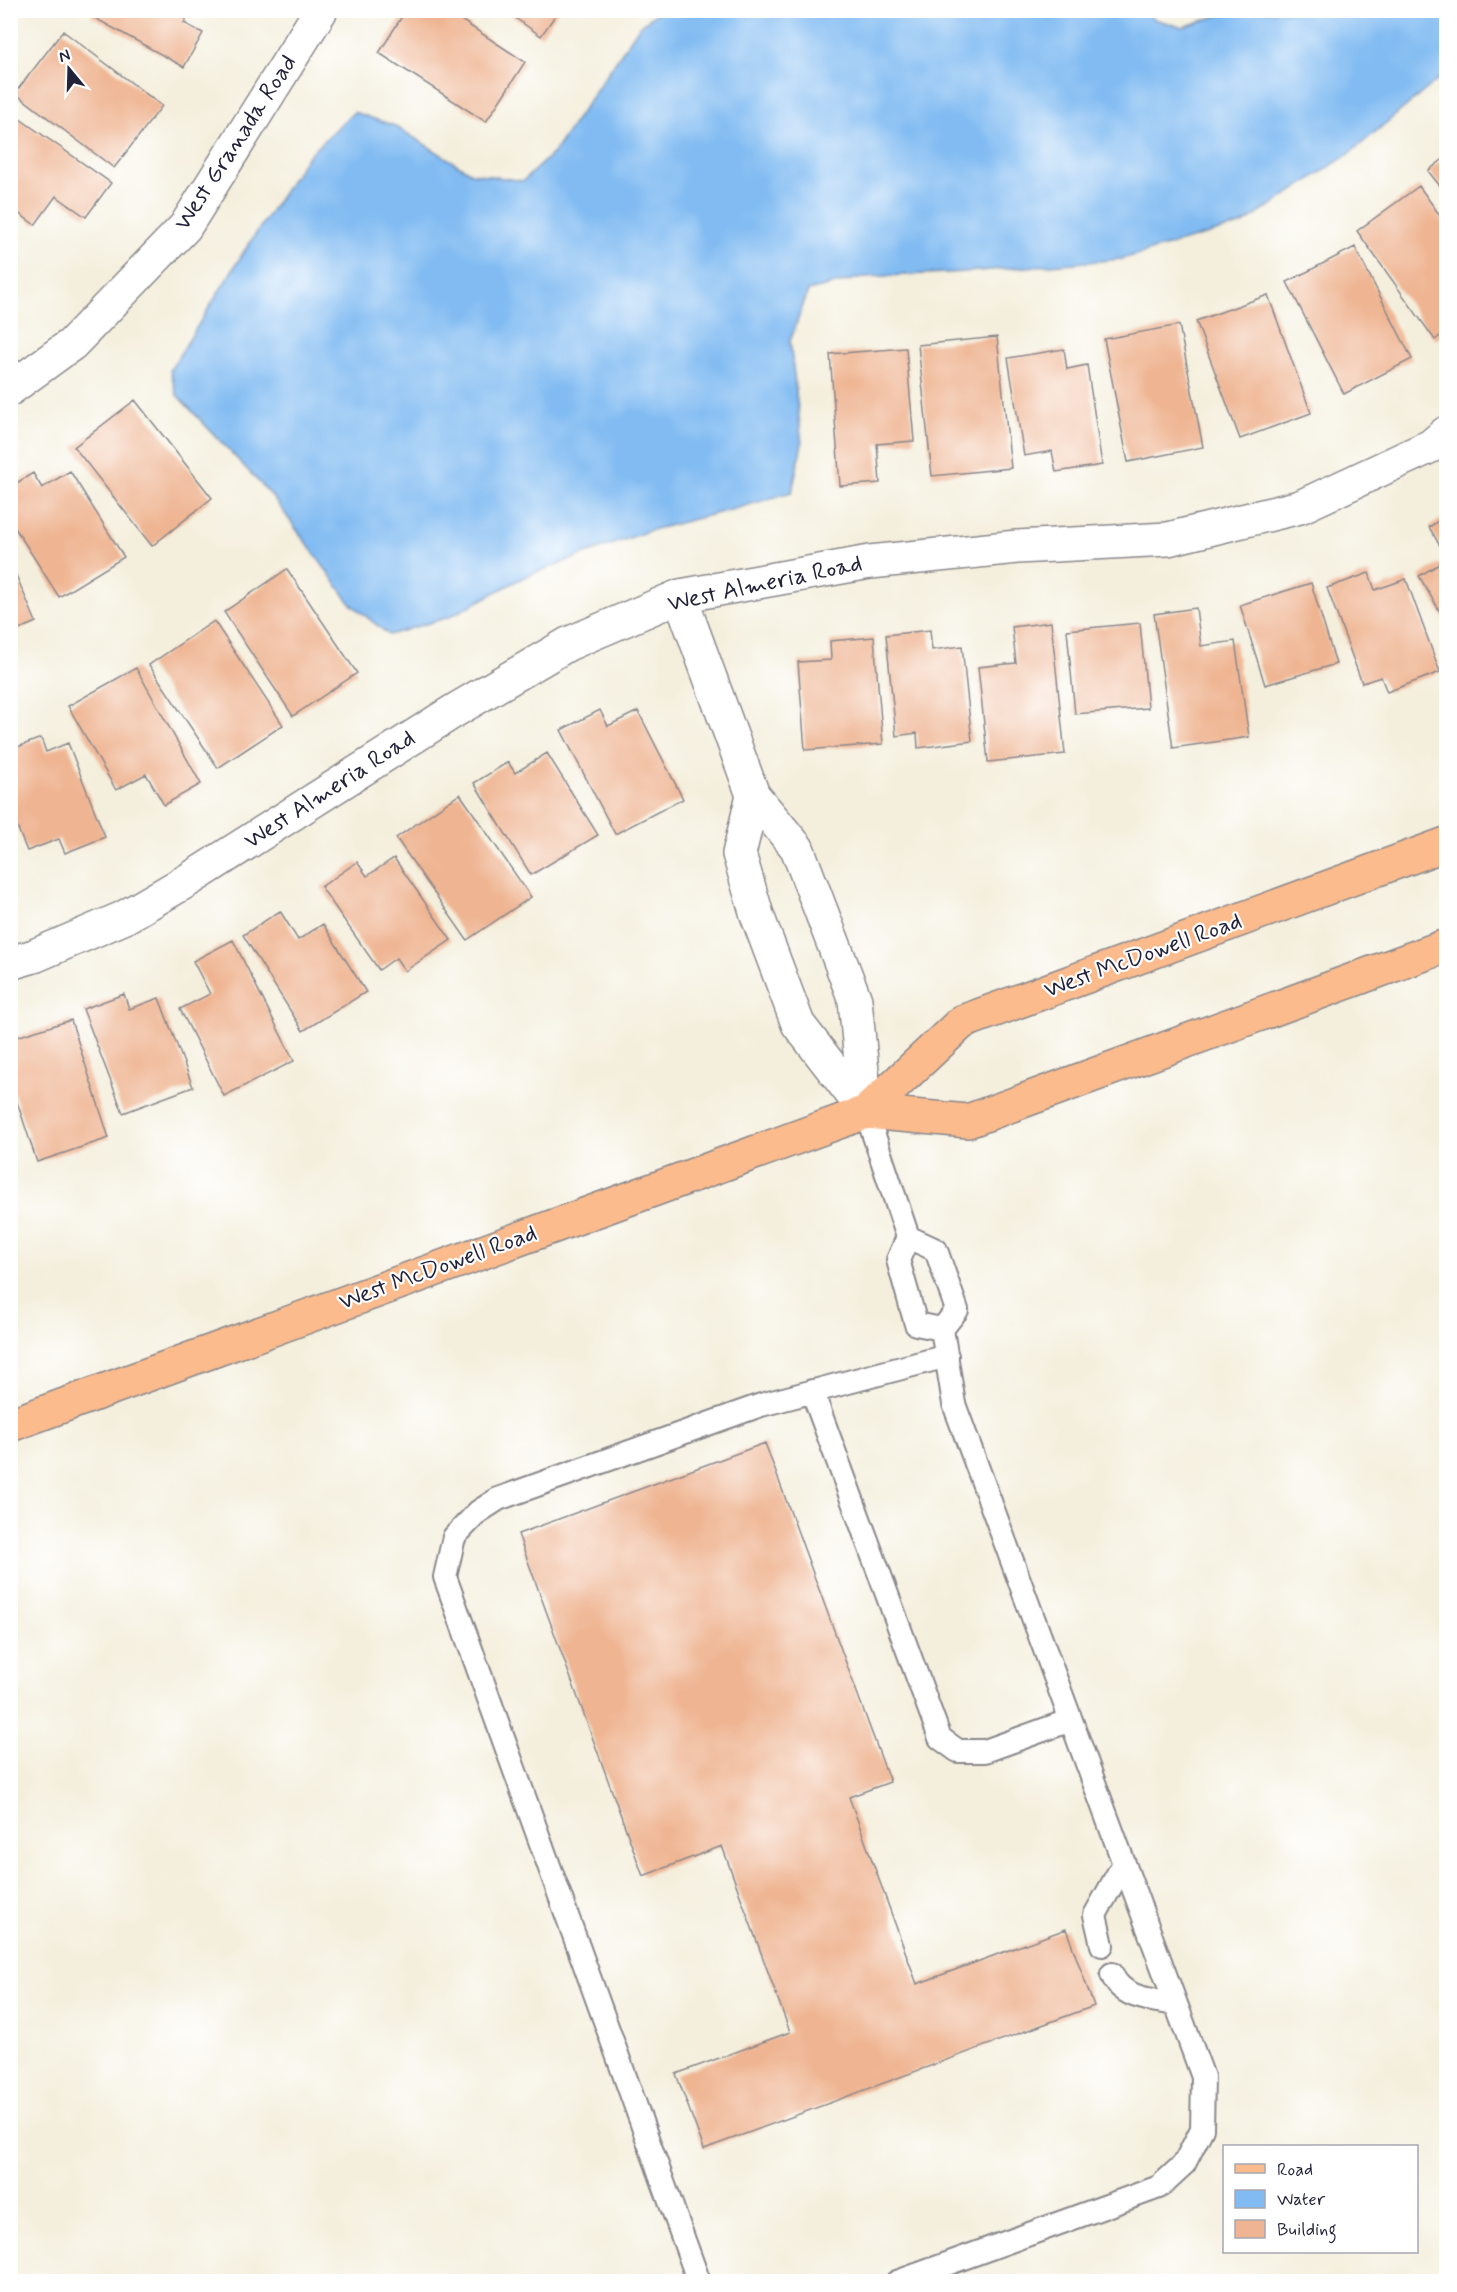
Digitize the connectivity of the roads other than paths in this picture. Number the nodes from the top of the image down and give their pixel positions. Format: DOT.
graph roads {
  1 [pos="321,10"];
  2 [pos="10,389"];
  3 [pos="1446,433"];
  4 [pos="680,596"];
  5 [pos="753,795"];
  6 [pos="1446,843"];
  7 [pos="1446,946"];
  8 [pos="10,963"];
  9 [pos="866,1112"];
  10 [pos="908,1237"];
  11 [pos="942,1329"];
  12 [pos="946,1356"];
  13 [pos="812,1391"];
  14 [pos="10,1425"];
  15 [pos="1071,1720"];
  16 [pos="1124,1863"];
  17 [pos="1102,1945"];
  18 [pos="1112,1974"];
  19 [pos="1176,2004"];
  20 [pos="699,2282"];
  21 [pos="897,2282"];
  1 -- 2 [label="street, West Granada Road"];
  3 -- 4 [label="street, West Almeria Road"];
  4 -- 5 [label="street"];
  4 -- 8 [label="street, West Almeria Road"];
  5 -- 9 [label="street"];
  5 -- 9 [label="street"];
  6 -- 9 [label="main road, West McDowell Road"];
  7 -- 9 [label="main road, West McDowell Road"];
  9 -- 10 [label="lane"];
  9 -- 14 [label="main road, West McDowell Road"];
  10 -- 11 [label="lane"];
  10 -- 11 [label="lane"];
  11 -- 12 [label="lane"];
  12 -- 13 [label="lane"];
  12 -- 15 [label="lane"];
  13 -- 15 [label="lane"];
  13 -- 20 [label="lane"];
  15 -- 16 [label="lane"];
  16 -- 17 [label="lane"];
  16 -- 19 [label="lane"];
  18 -- 19 [label="lane"];
  19 -- 21 [label="lane"];
}
